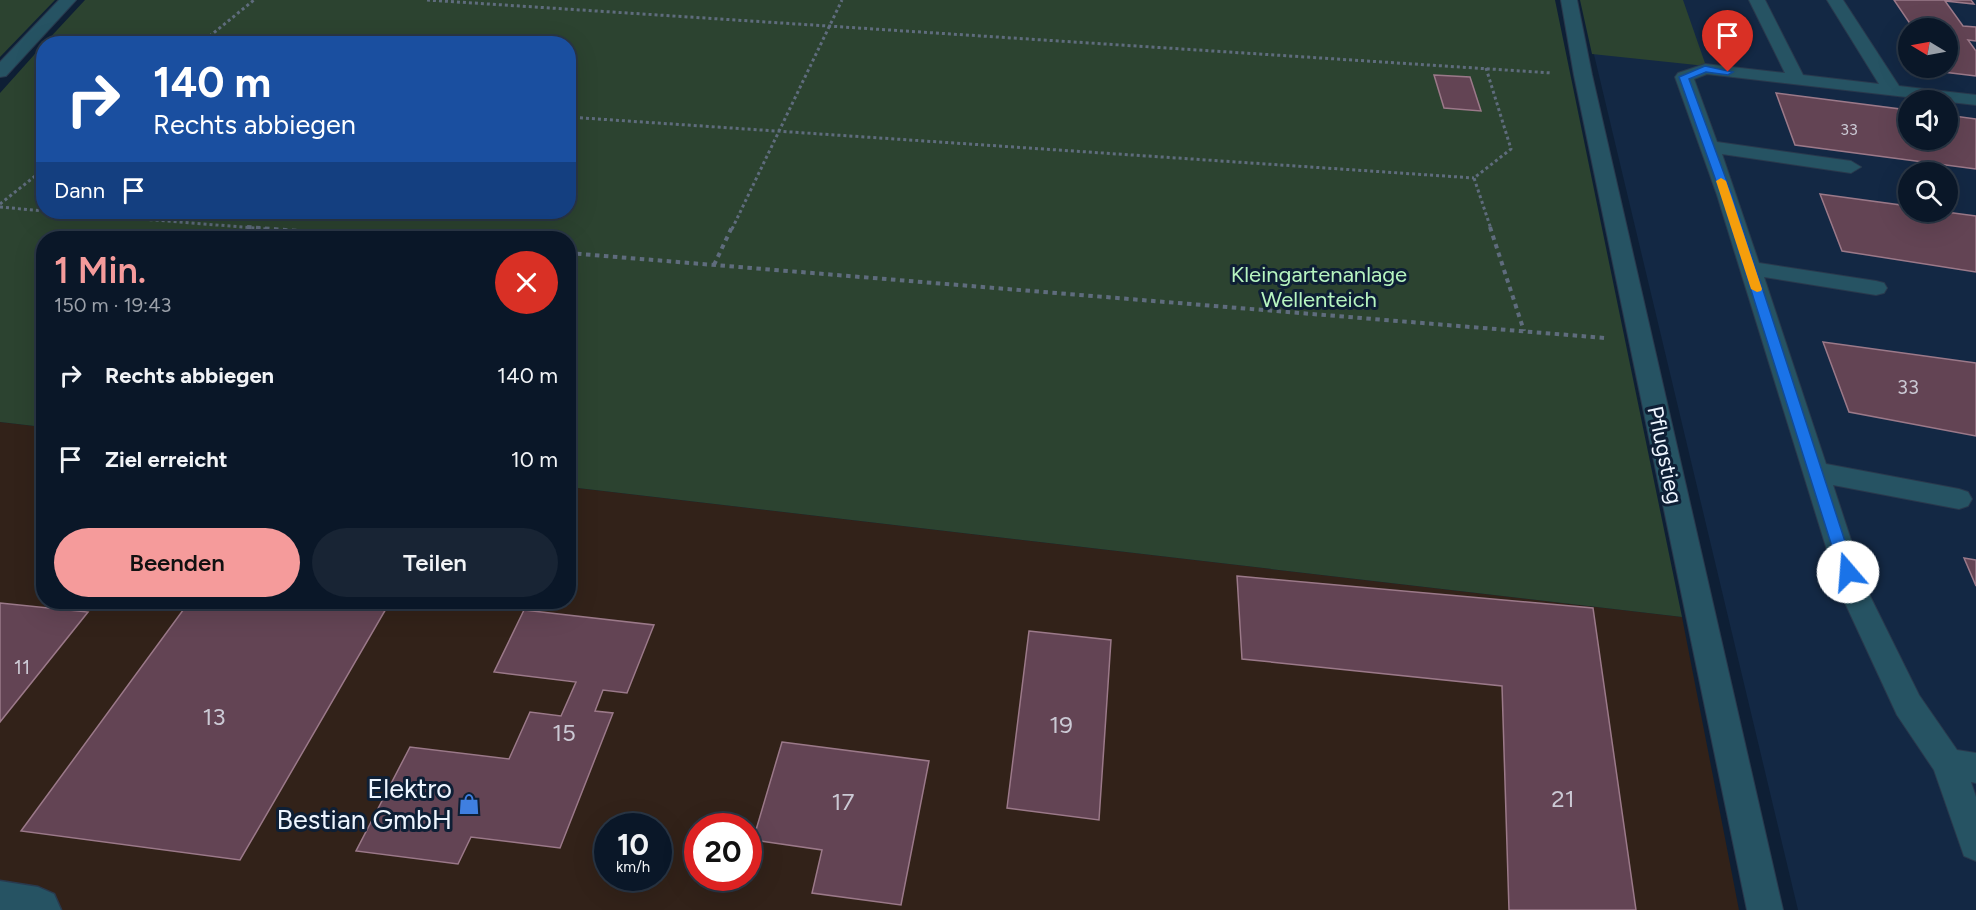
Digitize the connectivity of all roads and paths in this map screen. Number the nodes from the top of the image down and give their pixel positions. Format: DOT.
graph roads {
  1 [pos="68,0"];
  2 [pos="254,0"];
  3 [pos="427,0"];
  4 [pos="842,0"];
  5 [pos="1569,0"];
  6 [pos="1756,0"];
  7 [pos="1835,0"];
  8 [pos="830,26"];
  9 [pos="210,36"];
  10 [pos="1486,68"];
  11 [pos="0,72"];
  12 [pos="1583,75"];
  13 [pos="1797,80"];
  14 [pos="1893,90"];
  15 [pos="1976,100"];
  16 [pos="576,118"];
  17 [pos="779,131"];
  18 [pos="1707,146"];
  19 [pos="1851,167"];
  20 [pos="36,176"];
  21 [pos="1474,178"];
  22 [pos="0,206"];
  23 [pos="36,210"];
  24 [pos="144,219"];
  25 [pos="298,231"];
  26 [pos="576,254"];
  27 [pos="714,265"];
  28 [pos="1750,268"];
  29 [pos="1876,288"];
  30 [pos="1524,331"];
  31 [pos="1640,341"];
  32 [pos="1816,472"];
  33 [pos="1959,499"];
  34 [pos="1962,766"];
  35 [pos="1976,844"];
  36 [pos="0,904"];
  37 [pos="38,910"];
  38 [pos="1765,910"];
  1 -- 11 [label="lane"];
  2 -- 9 [label="path"];
  3 -- 8 [label="path"];
  4 -- 8 [label="path"];
  5 -- 12 [label="lane, Pflugstieg"];
  6 -- 13 [label="lane"];
  7 -- 14 [label="lane"];
  8 -- 10 [label="path"];
  8 -- 17 [label="path"];
  10 -- 12 [label="path"];
  10 -- 21 [label="path"];
  12 -- 31 [label="lane, Pflugstieg"];
  13 -- 14 [label="lane"];
  13 -- 18 [label="lane"];
  14 -- 15 [label="lane"];
  16 -- 17 [label="path"];
  17 -- 21 [label="path"];
  17 -- 27 [label="path"];
  18 -- 19 [label="lane"];
  18 -- 28 [label="lane"];
  20 -- 22 [label="path"];
  21 -- 30 [label="path"];
  22 -- 23 [label="path"];
  24 -- 25 [label="path"];
  26 -- 27 [label="path"];
  27 -- 30 [label="path"];
  28 -- 29 [label="lane"];
  28 -- 32 [label="lane"];
  30 -- 31 [label="path"];
  31 -- 38 [label="lane, Pflugstieg"];
  32 -- 33 [label="lane"];
  32 -- 34 [label="lane"];
  34 -- 35 [label="lane"];
  36 -- 37 [label="street"];
}
